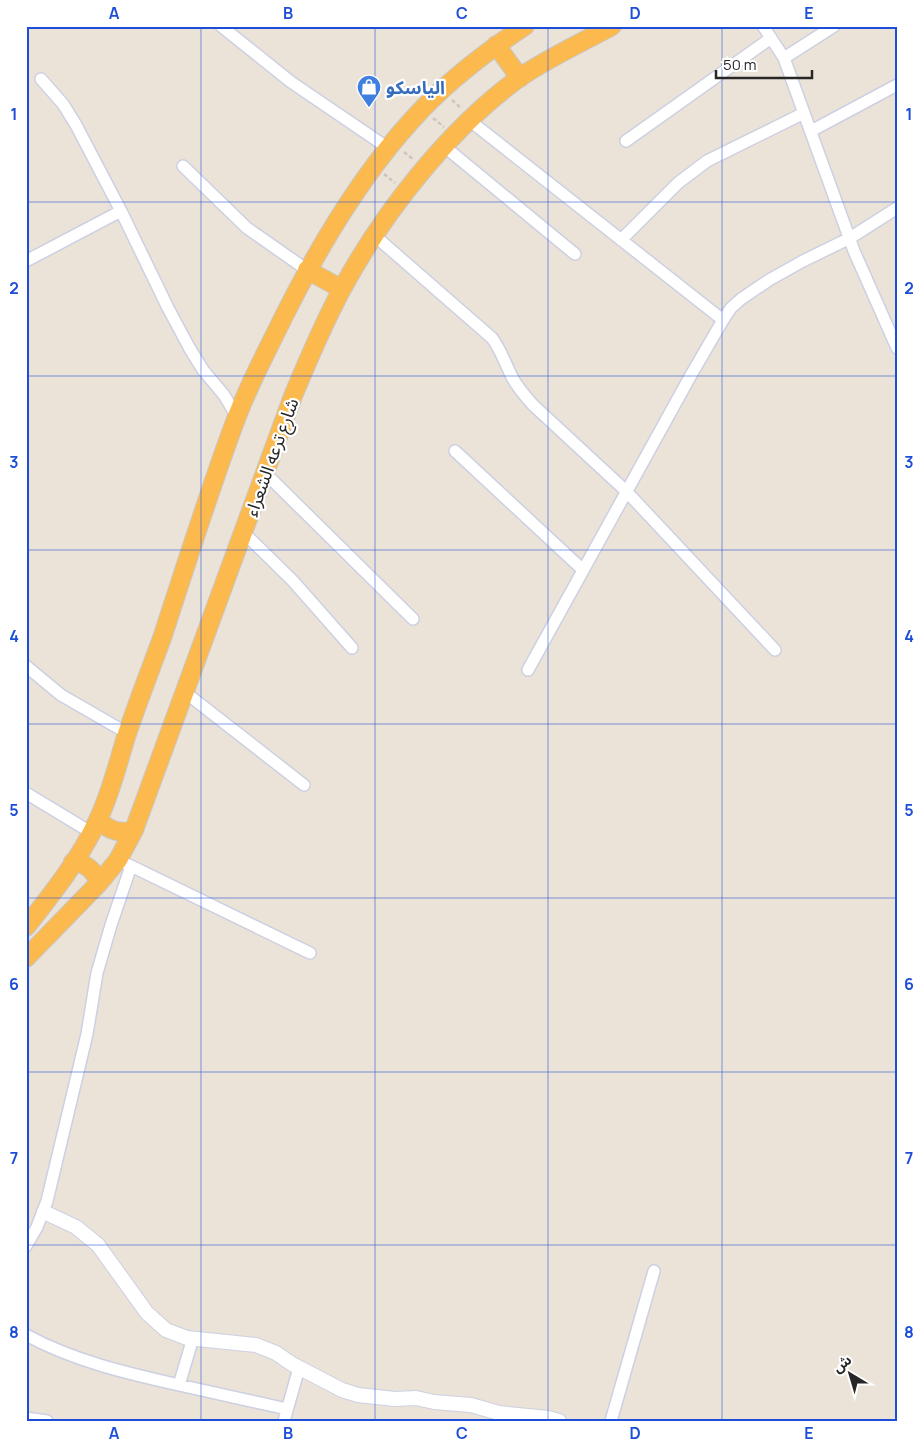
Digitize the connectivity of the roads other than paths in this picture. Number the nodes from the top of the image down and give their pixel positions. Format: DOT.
graph roads {
  1 [pos="221,26"];
  2 [pos="525,26"];
  3 [pos="612,26"];
  4 [pos="763,26"];
  5 [pos="834,26"];
  6 [pos="772,38"];
  7 [pos="496,45"];
  8 [pos="784,58"];
  9 [pos="520,78"];
  10 [pos="40,79"];
  11 [pos="897,85"];
  12 [pos="804,113"];
  13 [pos="470,119"];
  14 [pos="811,131"];
  15 [pos="626,141"];
  16 [pos="450,142"];
  17 [pos="391,146"];
  18 [pos="183,166"];
  19 [pos="897,208"];
  20 [pos="121,211"];
  21 [pos="374,236"];
  22 [pos="850,238"];
  23 [pos="621,240"];
  24 [pos="575,254"];
  25 [pos="26,262"];
  26 [pos="307,270"];
  27 [pos="342,289"];
  28 [pos="723,320"];
  29 [pos="897,348"];
  30 [pos="237,417"];
  31 [pos="455,451"];
  32 [pos="264,472"];
  33 [pos="626,491"];
  34 [pos="243,532"];
  35 [pos="583,570"];
  36 [pos="413,619"];
  37 [pos="352,648"];
  38 [pos="775,650"];
  39 [pos="26,666"];
  40 [pos="528,670"];
  41 [pos="186,693"];
  42 [pos="127,734"];
  43 [pos="304,785"];
  44 [pos="26,793"];
  45 [pos="95,826"];
  46 [pos="134,830"];
  47 [pos="73,862"];
  48 [pos="124,863"];
  49 [pos="99,883"];
  50 [pos="26,927"];
  51 [pos="310,953"];
  52 [pos="26,958"];
  53 [pos="44,1212"];
  54 [pos="26,1246"];
  55 [pos="654,1271"];
  56 [pos="26,1335"];
  57 [pos="193,1338"];
  58 [pos="299,1368"];
  59 [pos="179,1385"];
  60 [pos="287,1409"];
  61 [pos="26,1418"];
  62 [pos="47,1421"];
  63 [pos="284,1421"];
  64 [pos="559,1421"];
  65 [pos="611,1421"];
  1 -- 17 [label="street"];
  2 -- 7 [label="highway"];
  3 -- 9 [label="highway, شارع ترعه الشعراء"];
  4 -- 6 [label="street"];
  5 -- 8 [label="street"];
  6 -- 8 [label="street"];
  6 -- 15 [label="street"];
  7 -- 9 [label="highway"];
  7 -- 17 [label="highway"];
  8 -- 12 [label="street"];
  9 -- 13 [label="highway, شارع ترعه الشعراء"];
  10 -- 20 [label="street"];
  11 -- 14 [label="street"];
  12 -- 14 [label="street"];
  12 -- 23 [label="street"];
  13 -- 16 [label="highway, شارع ترعه الشعراء"];
  13 -- 23 [label="street"];
  14 -- 22 [label="street"];
  16 -- 21 [label="highway, شارع ترعه الشعراء"];
  16 -- 24 [label="street"];
  17 -- 26 [label="highway"];
  18 -- 26 [label="street"];
  19 -- 22 [label="street"];
  20 -- 25 [label="street"];
  20 -- 30 [label="street"];
  21 -- 27 [label="highway, شارع ترعه الشعراء"];
  21 -- 33 [label="street"];
  22 -- 28 [label="street"];
  22 -- 29 [label="street"];
  23 -- 28 [label="street"];
  26 -- 27 [label="highway"];
  26 -- 30 [label="highway"];
  27 -- 32 [label="highway, شارع ترعه الشعراء"];
  28 -- 33 [label="street"];
  30 -- 42 [label="highway"];
  31 -- 35 [label="street"];
  32 -- 34 [label="highway, شارع ترعه الشعراء"];
  32 -- 36 [label="street"];
  33 -- 35 [label="street"];
  33 -- 38 [label="street"];
  34 -- 37 [label="street"];
  34 -- 41 [label="highway, شارع ترعه الشعراء"];
  35 -- 40 [label="street"];
  39 -- 42 [label="street"];
  41 -- 43 [label="street"];
  41 -- 46 [label="highway, شارع ترعه الشعراء"];
  42 -- 45 [label="highway"];
  44 -- 45 [label="street"];
  45 -- 46 [label="highway"];
  45 -- 47 [label="highway"];
  46 -- 48 [label="highway, شارع ترعه الشعراء"];
  47 -- 49 [label="highway"];
  47 -- 50 [label="highway"];
  48 -- 49 [label="highway, شارع ترعه الشعراء"];
  48 -- 51 [label="street"];
  48 -- 53 [label="street"];
  49 -- 52 [label="highway, شارع ترعه الشعراء"];
  53 -- 54 [label="street"];
  53 -- 57 [label="street"];
  55 -- 65 [label="street"];
  56 -- 59 [label="street"];
  57 -- 58 [label="street"];
  57 -- 59 [label="street"];
  58 -- 60 [label="street"];
  58 -- 64 [label="street"];
  59 -- 60 [label="street"];
  60 -- 63 [label="street"];
  61 -- 62 [label="street"];
}
